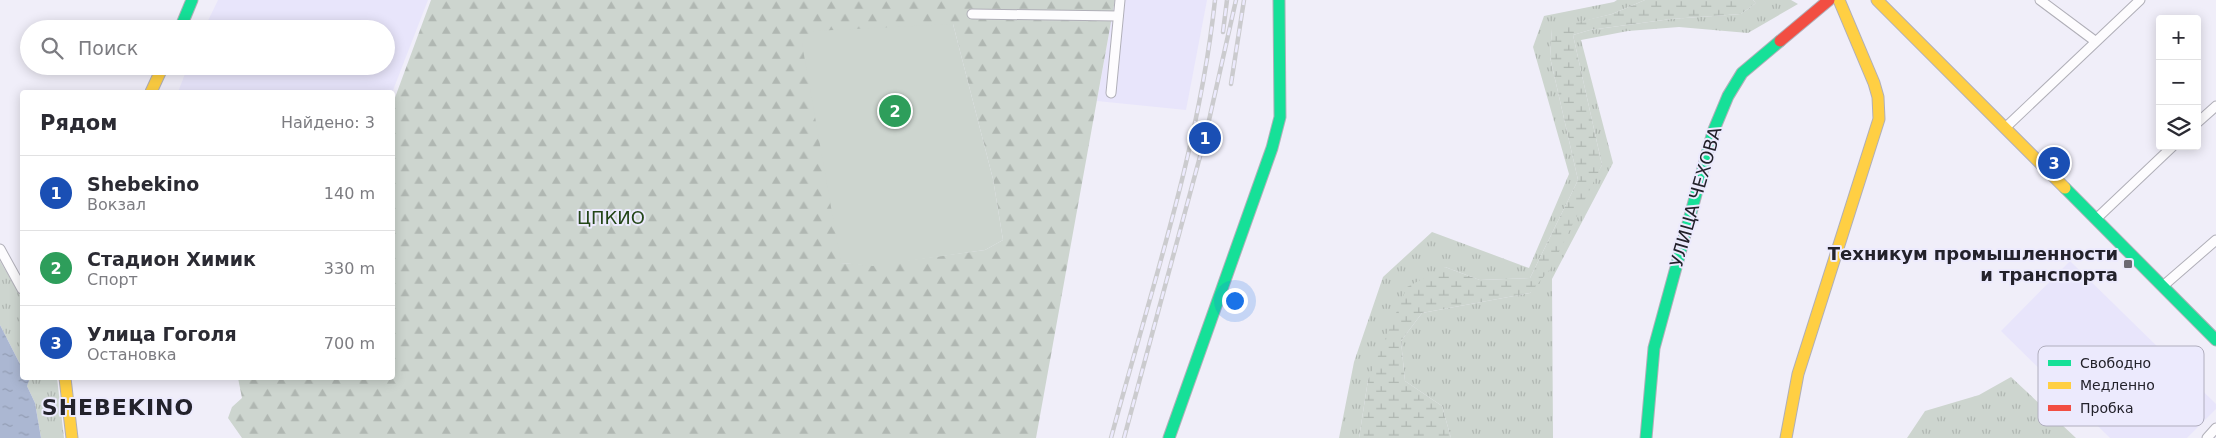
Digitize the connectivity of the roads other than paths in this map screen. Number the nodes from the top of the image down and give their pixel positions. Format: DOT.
graph roads {
  1 [pos="192,0"];
  2 [pos="1120,0"];
  3 [pos="1279,0"];
  4 [pos="1829,0"];
  5 [pos="1839,0"];
  6 [pos="1877,0"];
  7 [pos="2040,0"];
  8 [pos="2140,0"];
  9 [pos="972,14"];
  10 [pos="1118,16"];
  11 [pos="184,20"];
  12 [pos="2095,41"];
  13 [pos="159,75"];
  14 [pos="152,90"];
  15 [pos="1111,93"];
  16 [pos="2216,106"];
  17 [pos="2201,119"];
  18 [pos="2005,128"];
  19 [pos="2169,150"];
  20 [pos="2096,219"];
  21 [pos="2216,240"];
  22 [pos="0,249"];
  23 [pos="20,285"];
  24 [pos="2163,286"];
  25 [pos="2216,340"];
  26 [pos="65,380"];
  27 [pos="2216,428"];
  28 [pos="72,438"];
  29 [pos="1169,438"];
  30 [pos="1646,438"];
  31 [pos="1786,438"];
  32 [pos="2207,438"];
  1 -- 11 [label="street"];
  2 -- 10 [label="street"];
  3 -- 29 [label="street"];
  4 -- 30 [label="street, УЛИЦА ЧЕХОВА"];
  5 -- 31 [label="street"];
  6 -- 18 [label="street"];
  7 -- 12 [label="street"];
  8 -- 12 [label="street"];
  9 -- 10 [label="street"];
  10 -- 15 [label="street"];
  12 -- 18 [label="street"];
  13 -- 14 [label="street"];
  16 -- 17 [label="street"];
  18 -- 20 [label="street"];
  19 -- 20 [label="street"];
  20 -- 24 [label="street"];
  21 -- 24 [label="street"];
  22 -- 23 [label="street"];
  24 -- 25 [label="street"];
  26 -- 28 [label="street"];
  27 -- 32 [label="street"];
}
